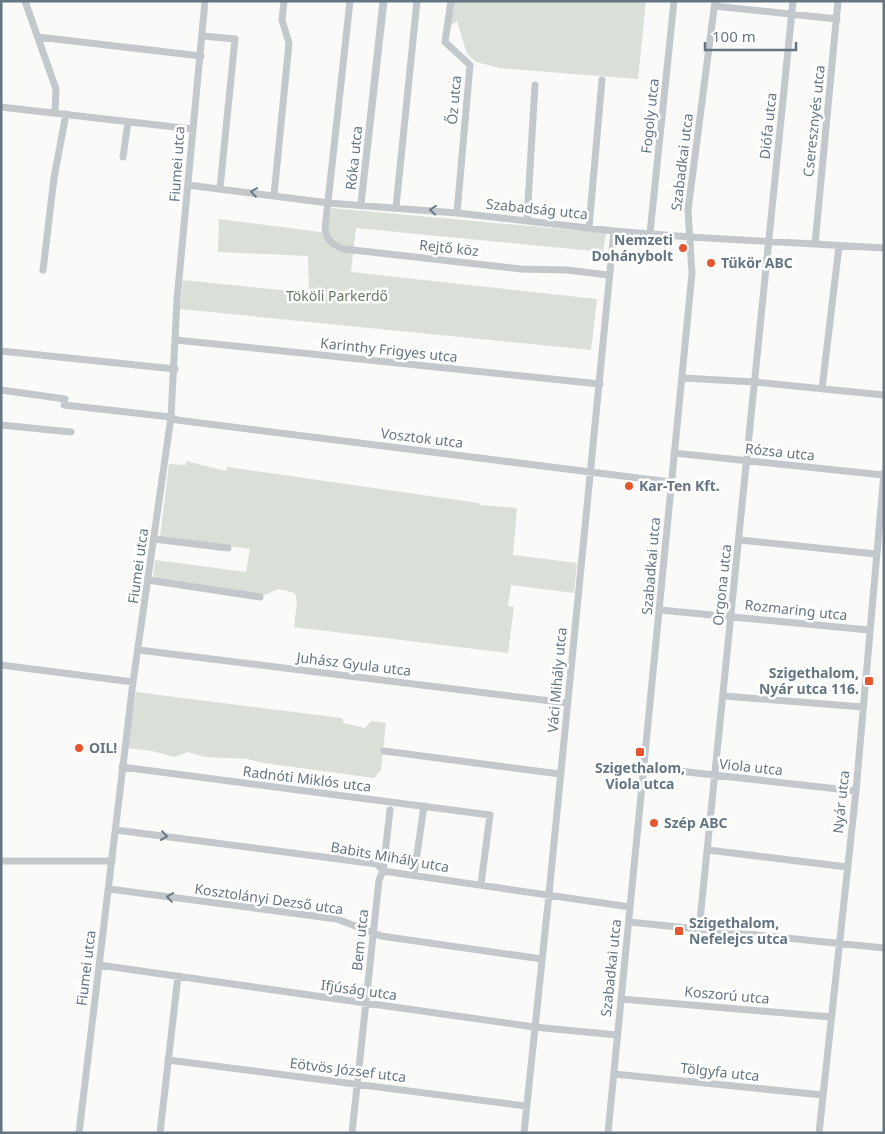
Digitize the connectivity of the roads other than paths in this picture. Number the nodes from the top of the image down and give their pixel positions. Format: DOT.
graph roads {
  1 [pos="26,1"];
  2 [pos="205,1"];
  3 [pos="284,1"];
  4 [pos="350,1"];
  5 [pos="383,1"];
  6 [pos="418,1"];
  7 [pos="451,1"];
  8 [pos="674,1"];
  9 [pos="793,1"];
  10 [pos="838,1"];
  11 [pos="714,3"];
  12 [pos="792,13"];
  13 [pos="837,19"];
  14 [pos="203,36"];
  15 [pos="38,38"];
  16 [pos="201,56"];
  17 [pos="602,80"];
  18 [pos="535,85"];
  19 [pos="1,108"];
  20 [pos="55,113"];
  21 [pos="66,114"];
  22 [pos="128,122"];
  23 [pos="192,129"];
  24 [pos="123,157"];
  25 [pos="188,185"];
  26 [pos="220,188"];
  27 [pos="274,195"];
  28 [pos="329,202"];
  29 [pos="362,204"];
  30 [pos="396,207"];
  31 [pos="457,212"];
  32 [pos="527,220"];
  33 [pos="589,227"];
  34 [pos="614,230"];
  35 [pos="650,233"];
  36 [pos="690,238"];
  37 [pos="770,242"];
  38 [pos="815,244"];
  39 [pos="839,246"];
  40 [pos="884,248"];
  41 [pos="43,270"];
  42 [pos="608,275"];
  43 [pos="176,340"];
  44 [pos="1,352"];
  45 [pos="175,369"];
  46 [pos="683,378"];
  47 [pos="755,382"];
  48 [pos="600,384"];
  49 [pos="822,389"];
  50 [pos="1,390"];
  51 [pos="884,395"];
  52 [pos="171,417"];
  53 [pos="1,425"];
  54 [pos="70,432"];
  55 [pos="674,453"];
  56 [pos="748,461"];
  57 [pos="590,473"];
  58 [pos="884,474"];
  59 [pos="670,482"];
  60 [pos="154,538"];
  61 [pos="740,540"];
  62 [pos="228,548"];
  63 [pos="876,554"];
  64 [pos="148,580"];
  65 [pos="260,596"];
  66 [pos="660,610"];
  67 [pos="731,617"];
  68 [pos="869,630"];
  69 [pos="139,650"];
  70 [pos="1,666"];
  71 [pos="133,682"];
  72 [pos="724,696"];
  73 [pos="567,703"];
  74 [pos="863,707"];
  75 [pos="384,751"];
  76 [pos="122,767"];
  77 [pos="643,767"];
  78 [pos="560,774"];
  79 [pos="715,775"];
  80 [pos="856,791"];
  81 [pos="424,806"];
  82 [pos="390,810"];
  83 [pos="116,830"];
  84 [pos="708,850"];
  85 [pos="1,860"];
  86 [pos="112,861"];
  87 [pos="847,867"];
  88 [pos="383,871"];
  89 [pos="414,875"];
  90 [pos="481,884"];
  91 [pos="109,889"];
  92 [pos="549,894"];
  93 [pos="630,907"];
  94 [pos="629,922"];
  95 [pos="699,930"];
  96 [pos="373,931"];
  97 [pos="839,942"];
  98 [pos="884,948"];
  99 [pos="542,959"];
  100 [pos="99,965"];
  101 [pos="178,976"];
  102 [pos="621,999"];
  103 [pos="366,1003"];
  104 [pos="831,1017"];
  105 [pos="534,1027"];
  106 [pos="617,1034"];
  107 [pos="168,1060"];
  108 [pos="614,1074"];
  109 [pos="357,1084"];
  110 [pos="823,1095"];
  111 [pos="526,1106"];
  112 [pos="79,1133"];
  113 [pos="160,1133"];
  114 [pos="352,1133"];
  115 [pos="524,1133"];
  116 [pos="608,1133"];
  117 [pos="819,1133"];
  1 -- 15 [label="street"];
  2 -- 14 [label="street, Fiumei utca"];
  3 -- 27 [label="street"];
  4 -- 28 [label="street"];
  5 -- 29 [label="street, Róka utca"];
  6 -- 30 [label="street"];
  7 -- 31 [label="street, Őz utca"];
  8 -- 35 [label="street, Fogoly utca"];
  9 -- 12 [label="street, Diófa utca"];
  10 -- 13 [label="street, Cseresznyés utca"];
  11 -- 12 [label="street"];
  11 -- 36 [label="street, Szabadkai utca"];
  12 -- 13 [label="street"];
  12 -- 37 [label="street, Diófa utca"];
  13 -- 38 [label="street, Cseresznyés utca"];
  14 -- 16 [label="street, Fiumei utca"];
  14 -- 26 [label="street"];
  15 -- 16 [label="street"];
  15 -- 20 [label="street"];
  16 -- 23 [label="street, Fiumei utca"];
  17 -- 33 [label="street"];
  18 -- 32 [label="street"];
  19 -- 20 [label="street"];
  20 -- 21 [label="street"];
  21 -- 22 [label="street"];
  21 -- 41 [label="street"];
  22 -- 23 [label="street"];
  22 -- 24 [label="street"];
  23 -- 25 [label="street, Fiumei utca"];
  25 -- 26 [label="street, Szabadság utca"];
  25 -- 43 [label="street, Fiumei utca"];
  27 -- 26 [label="street, Szabadság utca, one-way"];
  27 -- 28 [label="street, Szabadság utca"];
  28 -- 29 [label="street, Szabadság utca"];
  28 -- 42 [label="street, Rejtő köz"];
  29 -- 30 [label="street, Szabadság utca"];
  31 -- 30 [label="street, Szabadság utca, one-way"];
  31 -- 32 [label="street, Szabadság utca"];
  32 -- 33 [label="street, Szabadság utca"];
  33 -- 34 [label="street, Szabadság utca"];
  34 -- 35 [label="street, Szabadság utca"];
  34 -- 42 [label="street, Váci Mihály utca"];
  35 -- 36 [label="street, Szabadság utca"];
  36 -- 37 [label="street, Szabadság utca"];
  36 -- 46 [label="street, Szabadkai utca"];
  37 -- 38 [label="street, Szabadság utca"];
  37 -- 47 [label="street, Orgona utca"];
  38 -- 39 [label="street, Szabadság utca"];
  39 -- 40 [label="street, Szabadság utca"];
  39 -- 49 [label="street"];
  42 -- 48 [label="street, Váci Mihály utca"];
  43 -- 45 [label="street, Fiumei utca"];
  43 -- 48 [label="street, Karinthy Frigyes utca"];
  44 -- 45 [label="street"];
  45 -- 52 [label="street, Fiumei utca"];
  46 -- 47 [label="street"];
  46 -- 55 [label="street, Szabadkai utca"];
  47 -- 49 [label="street"];
  47 -- 56 [label="street, Orgona utca"];
  48 -- 57 [label="street, Váci Mihály utca"];
  49 -- 51 [label="street"];
  50 -- 52 [label="street, Vosztok utca"];
  52 -- 57 [label="street, Vosztok utca"];
  52 -- 60 [label="street, Fiumei utca"];
  53 -- 54 [label="street"];
  55 -- 56 [label="street, Rózsa utca"];
  55 -- 59 [label="street, Szabadkai utca"];
  56 -- 58 [label="street, Rózsa utca"];
  56 -- 61 [label="street, Orgona utca"];
  57 -- 59 [label="street, Vosztok utca"];
  57 -- 73 [label="street, Váci Mihály utca"];
  58 -- 63 [label="street, Nyár utca"];
  59 -- 66 [label="street, Szabadkai utca"];
  60 -- 62 [label="street"];
  60 -- 64 [label="street, Fiumei utca"];
  61 -- 63 [label="street"];
  61 -- 67 [label="street, Orgona utca"];
  63 -- 68 [label="street, Nyár utca"];
  64 -- 65 [label="street"];
  64 -- 69 [label="street, Fiumei utca"];
  66 -- 67 [label="street, Rozmaring utca"];
  66 -- 77 [label="street, Szabadkai utca"];
  67 -- 68 [label="street, Rozmaring utca"];
  67 -- 72 [label="street, Orgona utca"];
  68 -- 74 [label="street, Nyár utca"];
  69 -- 71 [label="street, Fiumei utca"];
  69 -- 73 [label="street, Juhász Gyula utca"];
  70 -- 71 [label="street"];
  71 -- 76 [label="street, Fiumei utca"];
  72 -- 74 [label="street"];
  72 -- 79 [label="street, Orgona utca"];
  73 -- 78 [label="street, Váci Mihály utca"];
  74 -- 80 [label="street, Nyár utca"];
  75 -- 78 [label="street"];
  76 -- 81 [label="street, Radnóti Miklós utca"];
  76 -- 83 [label="street, Fiumei utca"];
  77 -- 79 [label="street, Viola utca"];
  77 -- 93 [label="street, Szabadkai utca"];
  78 -- 92 [label="street, Váci Mihály utca"];
  79 -- 80 [label="street, Viola utca"];
  79 -- 84 [label="street, Orgona utca"];
  80 -- 87 [label="street, Nyár utca"];
  81 -- 89 [label="street"];
  81 -- 90 [label="street, Radnóti Miklós utca"];
  82 -- 88 [label="street, Bem utca"];
  83 -- 86 [label="street, Fiumei utca"];
  83 -- 88 [label="street, Babits Mihály utca, one-way"];
  84 -- 87 [label="street"];
  84 -- 95 [label="street, Orgona utca"];
  85 -- 86 [label="street"];
  86 -- 91 [label="street, Fiumei utca"];
  87 -- 97 [label="street, Nyár utca"];
  88 -- 89 [label="street, Babits Mihály utca"];
  88 -- 96 [label="street, Bem utca"];
  89 -- 90 [label="street, Babits Mihály utca"];
  90 -- 92 [label="street, Babits Mihály utca"];
  96 -- 91 [label="street, Kosztolányi Dezső utca, one-way"];
  91 -- 100 [label="street, Fiumei utca"];
  92 -- 93 [label="street, Babits Mihály utca"];
  92 -- 99 [label="street, Váci Mihály utca"];
  93 -- 94 [label="street, Szabadkai utca"];
  94 -- 95 [label="street"];
  94 -- 102 [label="street, Szabadkai utca"];
  95 -- 97 [label="street"];
  96 -- 99 [label="street, Kosztolányi Dezső utca"];
  96 -- 103 [label="street, Bem utca"];
  97 -- 98 [label="street"];
  97 -- 104 [label="street, Nyár utca"];
  99 -- 105 [label="street, Váci Mihály utca"];
  100 -- 101 [label="street, Ifjúság utca"];
  100 -- 112 [label="street, Fiumei utca"];
  101 -- 103 [label="street, Ifjúság utca"];
  101 -- 107 [label="street"];
  102 -- 104 [label="street, Koszorú utca"];
  102 -- 106 [label="street, Szabadkai utca"];
  103 -- 105 [label="street, Ifjúság utca"];
  103 -- 109 [label="street, Bem utca"];
  104 -- 110 [label="street, Nyár utca"];
  105 -- 106 [label="street, Ifjúság utca"];
  105 -- 111 [label="street, Váci Mihály utca"];
  106 -- 108 [label="street, Szabadkai utca"];
  107 -- 109 [label="street, Eötvös József utca"];
  107 -- 113 [label="street"];
  108 -- 110 [label="street, Tölgyfa utca"];
  108 -- 116 [label="street, Szabadkai utca"];
  109 -- 111 [label="street, Eötvös József utca"];
  109 -- 114 [label="street, Bem utca"];
  110 -- 117 [label="street, Nyár utca"];
  111 -- 115 [label="street, Váci Mihály utca"];
}
